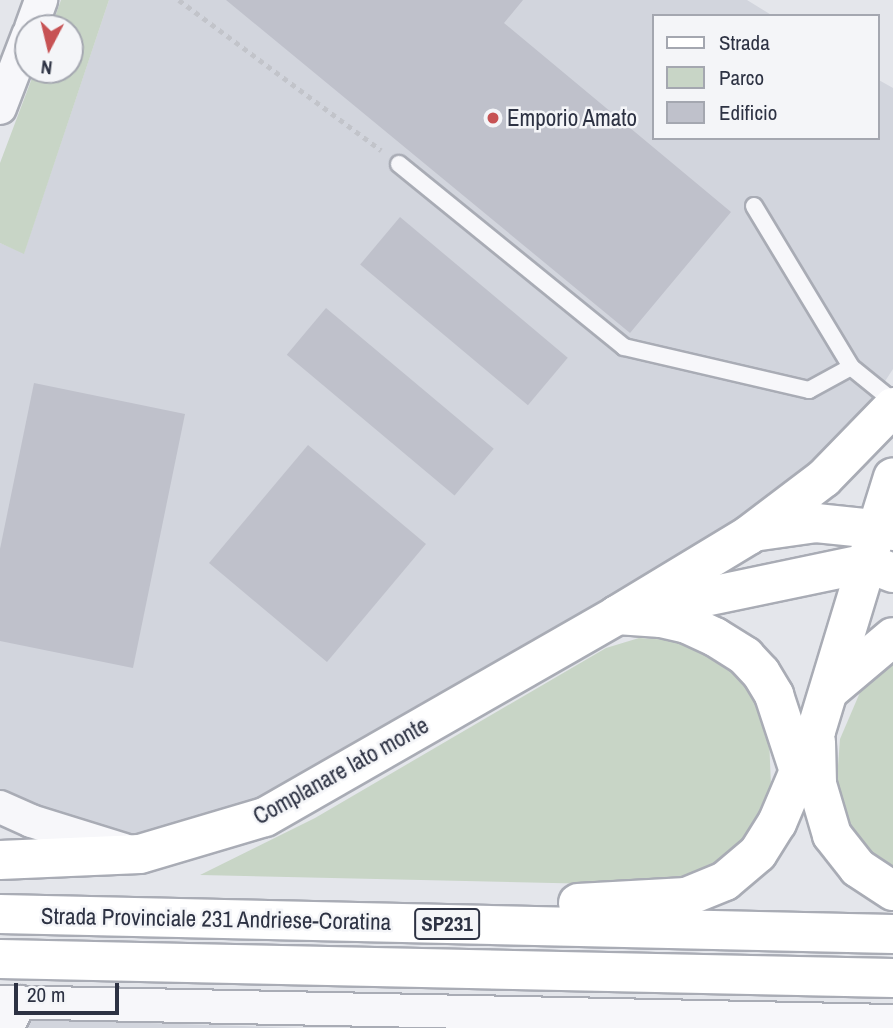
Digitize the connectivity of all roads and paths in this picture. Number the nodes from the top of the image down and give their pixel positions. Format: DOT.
graph roads {
  1 [pos="179,0"];
  2 [pos="14,72"];
  3 [pos="0,108"];
  4 [pos="399,164"];
  5 [pos="754,206"];
  6 [pos="851,367"];
  7 [pos="893,401"];
  8 [pos="893,407"];
  9 [pos="893,477"];
  10 [pos="749,535"];
  11 [pos="882,549"];
  12 [pos="617,615"];
  13 [pos="893,638"];
  14 [pos="830,690"];
  15 [pos="817,731"];
  16 [pos="799,771"];
  17 [pos="0,807"];
  18 [pos="140,854"];
  19 [pos="0,860"];
  20 [pos="893,891"];
  21 [pos="0,914"];
  22 [pos="194,918"];
  23 [pos="893,934"];
  24 [pos="0,959"];
  25 [pos="893,978"];
  26 [pos="145,1004"];
  27 [pos="14,1015"];
  28 [pos="893,1021"];
  29 [pos="120,1028"];
  1 -- 4 [label="path"];
  2 -- 3 [label="street"];
  4 -- 6 [label="lane"];
  5 -- 6 [label="lane"];
  6 -- 7 [label="lane"];
  8 -- 10 [label="main road, Complanare lato monte"];
  9 -- 11 [label="main road"];
  10 -- 11 [label="main road, Complanare lato monte"];
  10 -- 12 [label="main road, Complanare lato monte"];
  11 -- 12 [label="main road, Complanare lato monte"];
  11 -- 14 [label="main road, SP231"];
  12 -- 16 [label="main road"];
  12 -- 18 [label="main road, Complanare lato monte"];
  13 -- 14 [label="main road"];
  14 -- 15 [label="main road, SP231"];
  15 -- 16 [label="main road, SP231"];
  15 -- 20 [label="main road, SP231"];
  16 -- 22 [label="main road, SP231"];
  17 -- 18 [label="street"];
  18 -- 19 [label="main road, Complanare lato monte"];
  21 -- 22 [label="main road, Strada Provinciale 231 Andriese-Coratina / SP231"];
  22 -- 23 [label="main road, Strada Provinciale 231 Andriese-Coratina / SP231"];
  24 -- 25 [label="main road, Strada Provinciale 231 Andriese-Coratina / SP231"];
  26 -- 27 [label="street"];
  26 -- 28 [label="street"];
  26 -- 29 [label="street"];
}
